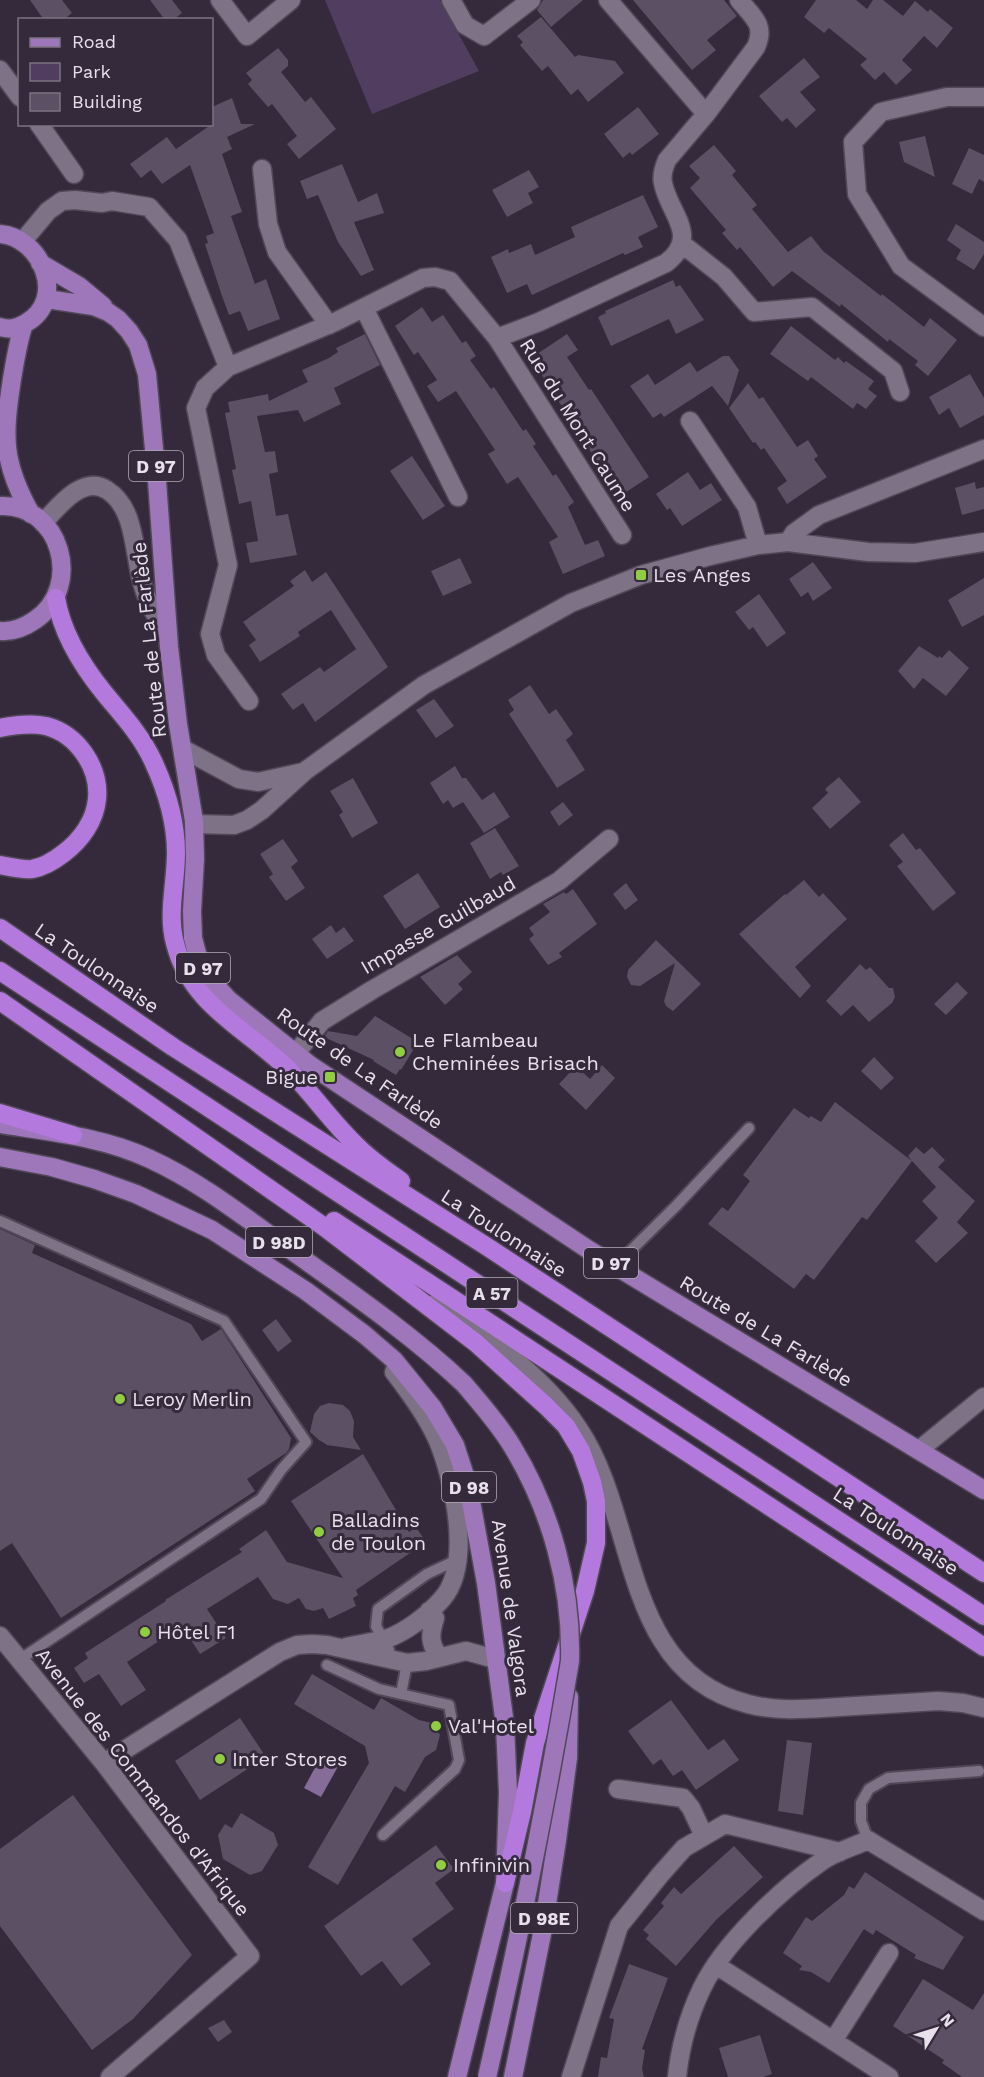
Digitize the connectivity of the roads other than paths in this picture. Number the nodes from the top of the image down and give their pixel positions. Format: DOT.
graph roads {
  1 [pos="220,0"];
  2 [pos="291,0"];
  3 [pos="451,0"];
  4 [pos="531,0"];
  5 [pos="608,0"];
  6 [pos="739,0"];
  7 [pos="0,70"];
  8 [pos="18,95"];
  9 [pos="984,97"];
  10 [pos="706,114"];
  11 [pos="40,126"];
  12 [pos="262,169"];
  13 [pos="74,174"];
  14 [pos="0,234"];
  15 [pos="22,242"];
  16 [pos="681,243"];
  17 [pos="40,263"];
  18 [pos="47,299"];
  19 [pos="364,308"];
  20 [pos="108,312"];
  21 [pos="24,324"];
  22 [pos="329,325"];
  23 [pos="0,327"];
  24 [pos="984,327"];
  25 [pos="497,338"];
  26 [pos="228,367"];
  27 [pos="900,392"];
  28 [pos="690,421"];
  29 [pos="984,449"];
  30 [pos="458,497"];
  31 [pos="0,506"];
  32 [pos="37,518"];
  33 [pos="622,535"];
  34 [pos="788,542"];
  35 [pos="984,542"];
  36 [pos="758,545"];
  37 [pos="56,598"];
  38 [pos="2,634"];
  39 [pos="168,634"];
  40 [pos="249,701"];
  41 [pos="0,728"];
  42 [pos="183,749"];
  43 [pos="305,771"];
  44 [pos="194,824"];
  45 [pos="609,839"];
  46 [pos="0,865"];
  47 [pos="0,928"];
  48 [pos="0,971"];
  49 [pos="0,1001"];
  50 [pos="37,1026"];
  51 [pos="295,1054"];
  52 [pos="0,1113"];
  53 [pos="0,1124"];
  54 [pos="749,1128"];
  55 [pos="73,1135"];
  56 [pos="0,1157"];
  57 [pos="0,1221"];
  58 [pos="323,1226"];
  59 [pos="486,1246"];
  60 [pos="615,1266"];
  61 [pos="365,1335"];
  62 [pos="984,1397"];
  63 [pos="919,1449"];
  64 [pos="984,1490"];
  65 [pos="459,1559"];
  66 [pos="984,1573"];
  67 [pos="429,1611"];
  68 [pos="984,1616"];
  69 [pos="0,1636"];
  70 [pos="383,1639"];
  71 [pos="984,1647"];
  72 [pos="341,1648"];
  73 [pos="440,1657"];
  74 [pos="495,1659"];
  75 [pos="19,1660"];
  76 [pos="399,1661"];
  77 [pos="570,1661"];
  78 [pos="327,1665"];
  79 [pos="400,1694"];
  80 [pos="984,1708"];
  81 [pos="104,1763"];
  82 [pos="979,1771"];
  83 [pos="618,1789"];
  84 [pos="383,1835"];
  85 [pos="704,1836"];
  86 [pos="868,1840"];
  87 [pos="840,1852"];
  88 [pos="505,1883"];
  89 [pos="984,1911"];
  90 [pos="889,1953"];
  91 [pos="716,1965"];
  92 [pos="833,2041"];
  93 [pos="884,2076"];
  94 [pos="110,2077"];
  95 [pos="457,2077"];
  96 [pos="487,2077"];
  97 [pos="513,2077"];
  98 [pos="571,2077"];
  99 [pos="677,2077"];
  1 -- 2 [label="street"];
  3 -- 4 [label="street"];
  5 -- 10 [label="street"];
  6 -- 10 [label="street"];
  7 -- 8 [label="street"];
  9 -- 24 [label="street"];
  10 -- 16 [label="street"];
  11 -- 13 [label="street"];
  12 -- 22 [label="street"];
  14 -- 15 [label="main road"];
  15 -- 17 [label="main road"];
  15 -- 26 [label="street"];
  16 -- 25 [label="street"];
  16 -- 27 [label="street"];
  17 -- 18 [label="main road"];
  17 -- 20 [label="main road, Route de La Farlède / D 97"];
  18 -- 20 [label="main road, Route de La Farlède / D 97"];
  18 -- 21 [label="main road"];
  19 -- 22 [label="street, Rue du Mont Caume"];
  19 -- 25 [label="street, Rue du Mont Caume"];
  19 -- 30 [label="street"];
  20 -- 39 [label="main road, Route de La Farlède / D 97"];
  21 -- 23 [label="main road"];
  21 -- 32 [label="main road"];
  22 -- 26 [label="street, Rue du Mont Caume"];
  25 -- 33 [label="street, Rue du Mont Caume"];
  26 -- 40 [label="street, Rue du Mont Caume"];
  28 -- 36 [label="street"];
  29 -- 34 [label="street"];
  31 -- 32 [label="main road"];
  32 -- 37 [label="main road"];
  32 -- 39 [label="street"];
  34 -- 35 [label="street"];
  34 -- 36 [label="street"];
  36 -- 43 [label="street"];
  37 -- 38 [label="main road"];
  37 -- 59 [label="highway"];
  39 -- 42 [label="main road, Route de La Farlède / D 97"];
  41 -- 46 [label="highway"];
  42 -- 43 [label="street"];
  42 -- 44 [label="main road, Route de La Farlède / D 97"];
  43 -- 44 [label="street"];
  44 -- 51 [label="main road, Route de La Farlède / D 97"];
  45 -- 51 [label="street, Impasse Guilbaud"];
  47 -- 59 [label="highway, La Toulonnaise / A 57"];
  48 -- 68 [label="highway, La Toulonnaise / A 57"];
  49 -- 50 [label="highway"];
  50 -- 58 [label="highway"];
  50 -- 71 [label="highway"];
  51 -- 60 [label="main road, Route de La Farlède / D 97"];
  52 -- 55 [label="highway"];
  53 -- 55 [label="main road, D 98D"];
  54 -- 60 [label="lane"];
  55 -- 77 [label="main road, D 98D, bridge"];
  56 -- 61 [label="main road, Avenue de Valgora / D 98"];
  57 -- 75 [label="lane"];
  58 -- 80 [label="street"];
  58 -- 88 [label="highway"];
  59 -- 66 [label="highway, La Toulonnaise / A 57"];
  60 -- 63 [label="main road, Route de La Farlède / D 97"];
  61 -- 65 [label="street"];
  61 -- 74 [label="main road, Avenue de Valgora / D 98"];
  62 -- 63 [label="street"];
  63 -- 64 [label="main road, Route de La Farlède / D 97"];
  65 -- 67 [label="street"];
  65 -- 70 [label="lane"];
  67 -- 70 [label="street"];
  67 -- 73 [label="street"];
  69 -- 75 [label="street, Avenue des Commandos d'Afrique"];
  70 -- 72 [label="street"];
  70 -- 76 [label="lane"];
  72 -- 76 [label="street"];
  72 -- 81 [label="street"];
  73 -- 74 [label="street"];
  73 -- 76 [label="street"];
  74 -- 88 [label="main road, Avenue de Valgora / D 98"];
  75 -- 81 [label="street, Avenue des Commandos d'Afrique"];
  76 -- 79 [label="lane"];
  77 -- 96 [label="main road, D 98D, bridge"];
  77 -- 97 [label="main road, D 98E, bridge"];
  78 -- 79 [label="lane"];
  79 -- 84 [label="lane"];
  81 -- 94 [label="street, Avenue des Commandos d'Afrique"];
  82 -- 86 [label="lane"];
  83 -- 85 [label="street"];
  85 -- 87 [label="street"];
  85 -- 98 [label="street"];
  86 -- 87 [label="street"];
  86 -- 89 [label="street"];
  87 -- 91 [label="street"];
  88 -- 95 [label="main road, Avenue de Valgora / D 98"];
  90 -- 92 [label="street"];
  91 -- 92 [label="street"];
  91 -- 99 [label="street"];
  92 -- 93 [label="street"];
}
